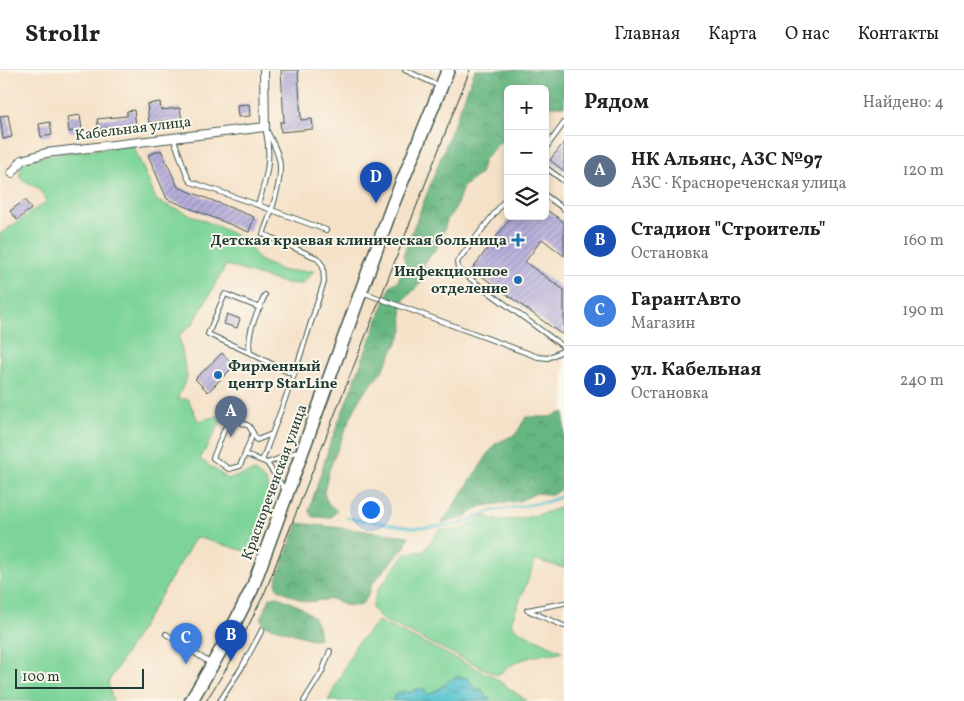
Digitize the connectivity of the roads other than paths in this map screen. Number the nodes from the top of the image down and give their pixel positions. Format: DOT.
graph roads {
  1 [pos="264,70"];
  2 [pos="405,70"];
  3 [pos="448,70"];
  4 [pos="440,86"];
  5 [pos="564,123"];
  6 [pos="265,127"];
  7 [pos="173,137"];
  8 [pos="549,144"];
  9 [pos="549,170"];
  10 [pos="12,173"];
  11 [pos="564,181"];
  12 [pos="549,198"];
  13 [pos="504,201"];
  14 [pos="258,206"];
  15 [pos="564,208"];
  16 [pos="272,210"];
  17 [pos="326,230"];
  18 [pos="360,291"];
  19 [pos="266,295"];
  20 [pos="260,308"];
  21 [pos="564,349"];
  22 [pos="250,353"];
  23 [pos="294,375"];
  24 [pos="253,433"];
  25 [pos="272,434"];
  26 [pos="303,449"];
  27 [pos="245,454"];
  28 [pos="265,462"];
  29 [pos="287,494"];
  30 [pos="564,603"];
  31 [pos="564,626"];
  32 [pos="262,630"];
  33 [pos="166,634"];
  34 [pos="330,650"];
  35 [pos="212,665"];
  36 [pos="191,701"];
  37 [pos="220,701"];
  38 [pos="304,701"];
  1 -- 6 [label="street"];
  2 -- 4 [label="lane"];
  3 -- 4 [label="main road, Краснореченская улица"];
  4 -- 18 [label="main road, Краснореченская улица"];
  5 -- 8 [label="lane"];
  6 -- 7 [label="street, Кабельная улица"];
  6 -- 14 [label="lane"];
  6 -- 16 [label="lane"];
  7 -- 10 [label="street, Кабельная улица"];
  7 -- 14 [label="lane"];
  9 -- 11 [label="lane"];
  12 -- 15 [label="lane"];
  13 -- 21 [label="lane"];
  14 -- 16 [label="lane"];
  16 -- 17 [label="lane"];
  16 -- 23 [label="lane"];
  18 -- 21 [label="lane"];
  18 -- 26 [label="main road, Краснореченская улица"];
  19 -- 20 [label="lane"];
  20 -- 22 [label="lane"];
  20 -- 22 [label="lane"];
  22 -- 23 [label="lane"];
  23 -- 25 [label="lane"];
  24 -- 25 [label="lane"];
  24 -- 27 [label="lane"];
  24 -- 27 [label="lane"];
  25 -- 28 [label="lane"];
  26 -- 28 [label="lane"];
  26 -- 29 [label="main road, Краснореченская улица"];
  27 -- 28 [label="lane"];
  28 -- 29 [label="lane"];
  29 -- 35 [label="main road, Краснореченская улица"];
  30 -- 31 [label="lane"];
  32 -- 37 [label="lane"];
  33 -- 35 [label="lane"];
  34 -- 38 [label="lane"];
  35 -- 36 [label="main road, Краснореченская улица"];
}
